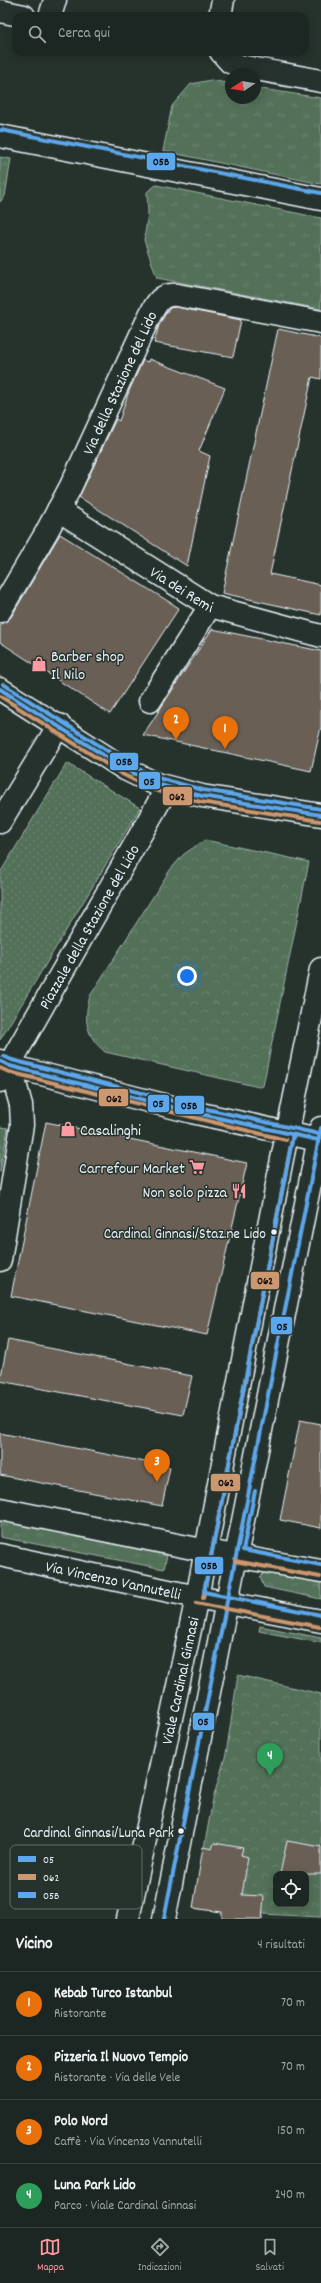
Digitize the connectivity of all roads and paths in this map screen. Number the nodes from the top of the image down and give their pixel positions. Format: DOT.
graph roads {
  1 [pos="55,0"];
  2 [pos="223,0"];
  3 [pos="0,11"];
  4 [pos="51,12"];
  5 [pos="221,12"];
  6 [pos="12,14"];
  7 [pos="225,56"];
  8 [pos="321,81"];
  9 [pos="0,136"];
  10 [pos="321,199"];
  11 [pos="321,322"];
  12 [pos="58,510"];
  13 [pos="210,606"];
  14 [pos="0,611"];
  15 [pos="321,636"];
  16 [pos="3,696"];
  17 [pos="150,701"];
  18 [pos="59,725"];
  19 [pos="167,788"];
  20 [pos="321,815"];
  21 [pos="0,822"];
  22 [pos="320,979"];
  23 [pos="3,1070"];
  24 [pos="287,1134"];
  25 [pos="320,1134"];
  26 [pos="263,1259"];
  27 [pos="0,1260"];
  28 [pos="294,1263"];
  29 [pos="241,1370"];
  30 [pos="272,1377"];
  31 [pos="0,1509"];
  32 [pos="206,1551"];
  33 [pos="0,1555"];
  34 [pos="236,1555"];
  35 [pos="321,1571"];
  36 [pos="197,1597"];
  37 [pos="227,1602"];
  38 [pos="321,1621"];
  39 [pos="142,1854"];
  40 [pos="130,1909"];
  41 [pos="128,1919"];
  42 [pos="164,1919"];
  1 -- 4 [label="street"];
  2 -- 5 [label="street"];
  3 -- 6 [label="street"];
  7 -- 8 [label="street"];
  9 -- 10 [label="street"];
  11 -- 12 [label="street, Via della Stazione del Lido"];
  12 -- 13 [label="street, Via dei Remi"];
  12 -- 14 [label="street, Via della Stazione del Lido"];
  13 -- 15 [label="street, Via dei Remi"];
  13 -- 17 [label="street"];
  16 -- 18 [label="street"];
  18 -- 19 [label="street"];
  18 -- 21 [label="street"];
  19 -- 20 [label="street"];
  19 -- 23 [label="street, Piazzale della Stazione del Lido"];
  22 -- 24 [label="street, Viale Cardinal Ginnasi"];
  23 -- 24 [label="street"];
  23 -- 27 [label="street"];
  24 -- 25 [label="street, Viale Cardinal Ginnasi"];
  24 -- 26 [label="street, Viale Cardinal Ginnasi"];
  25 -- 28 [label="street, Viale Cardinal Ginnasi"];
  26 -- 28 [label="street"];
  26 -- 29 [label="street, Viale Cardinal Ginnasi"];
  28 -- 30 [label="street, Viale Cardinal Ginnasi"];
  29 -- 30 [label="street"];
  29 -- 32 [label="street, Viale Cardinal Ginnasi"];
  30 -- 34 [label="street, Viale Cardinal Ginnasi"];
  31 -- 32 [label="street"];
  32 -- 34 [label="street"];
  32 -- 36 [label="street, Viale Cardinal Ginnasi"];
  33 -- 36 [label="street, Via Vincenzo Vannutelli"];
  34 -- 35 [label="street"];
  34 -- 37 [label="street, Viale Cardinal Ginnasi"];
  36 -- 37 [label="street, Via Vincenzo Vannutelli"];
  36 -- 39 [label="street, Viale Cardinal Ginnasi"];
  37 -- 38 [label="street, Via Vincenzo Vannutelli"];
  37 -- 42 [label="street, Viale Cardinal Ginnasi"];
  40 -- 41 [label="street, Viale Cardinal Ginnasi"];
}
